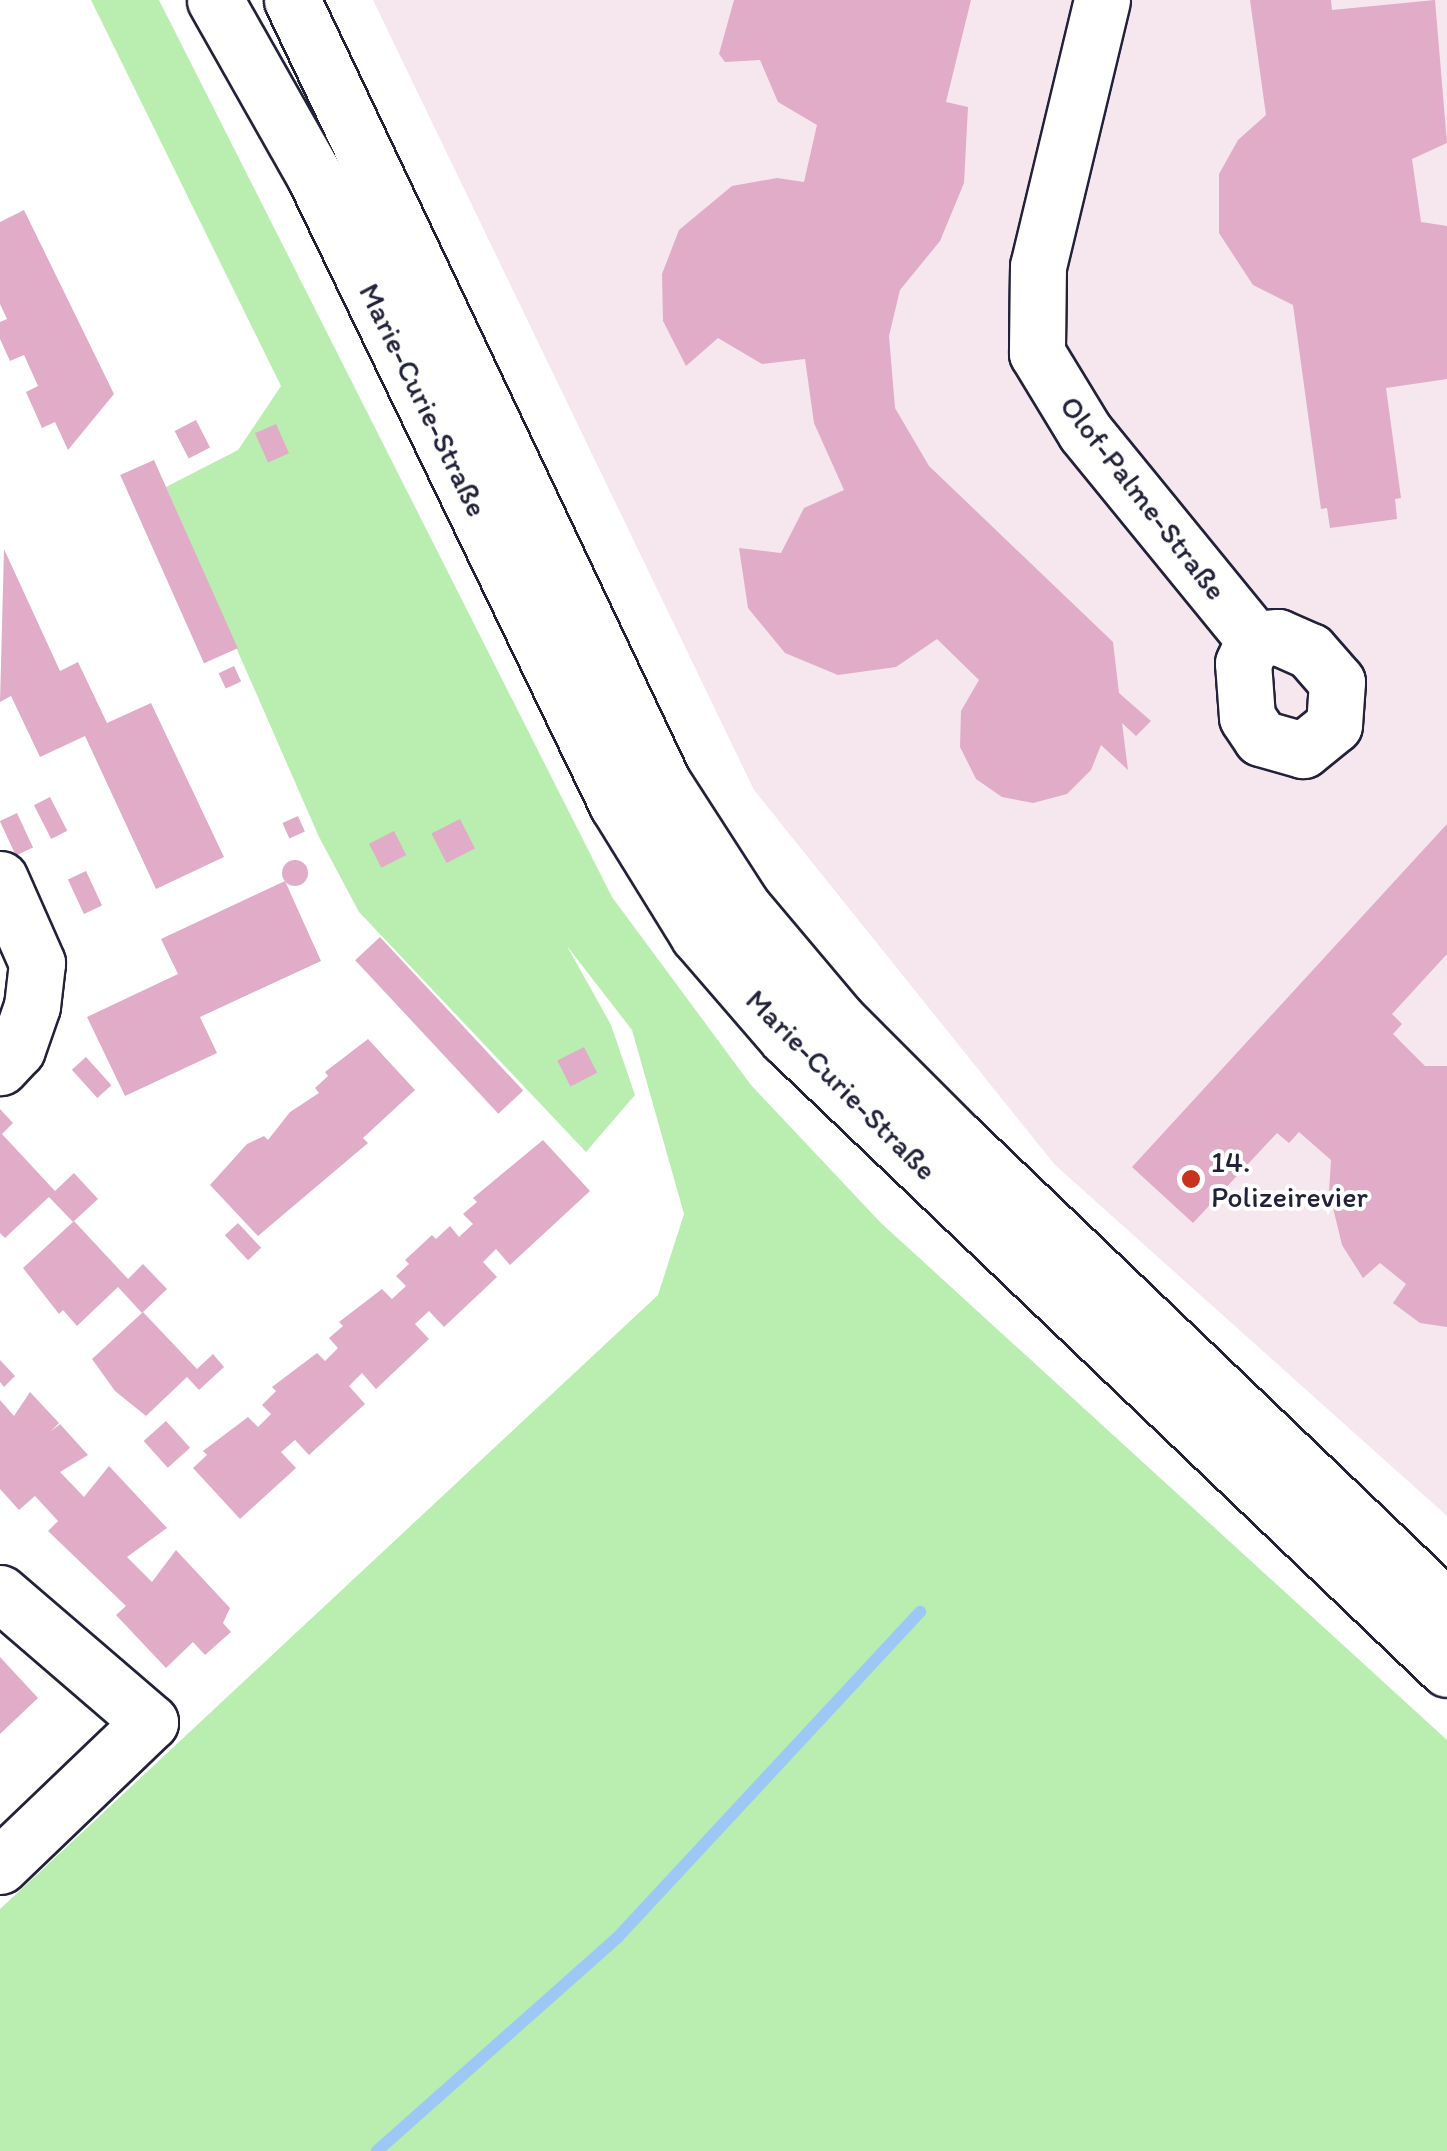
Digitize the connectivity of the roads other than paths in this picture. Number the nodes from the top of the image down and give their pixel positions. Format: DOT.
graph roads {
  1 [pos="215,0"];
  2 [pos="292,0"];
  3 [pos="1102,0"];
  4 [pos="1254,640"];
  5 [pos="0,879"];
  6 [pos="0,1067"];
  7 [pos="0,1593"];
  8 [pos="1447,1608"];
  9 [pos="1447,1669"];
  10 [pos="0,1866"];
  1 -- 9 [label="main road, Marie-Curie-Straße"];
  2 -- 8 [label="main road, Marie-Curie-Straße"];
  3 -- 4 [label="main road, Olof-Palme-Straße"];
  5 -- 6 [label="main road"];
  7 -- 10 [label="main road"];
}
